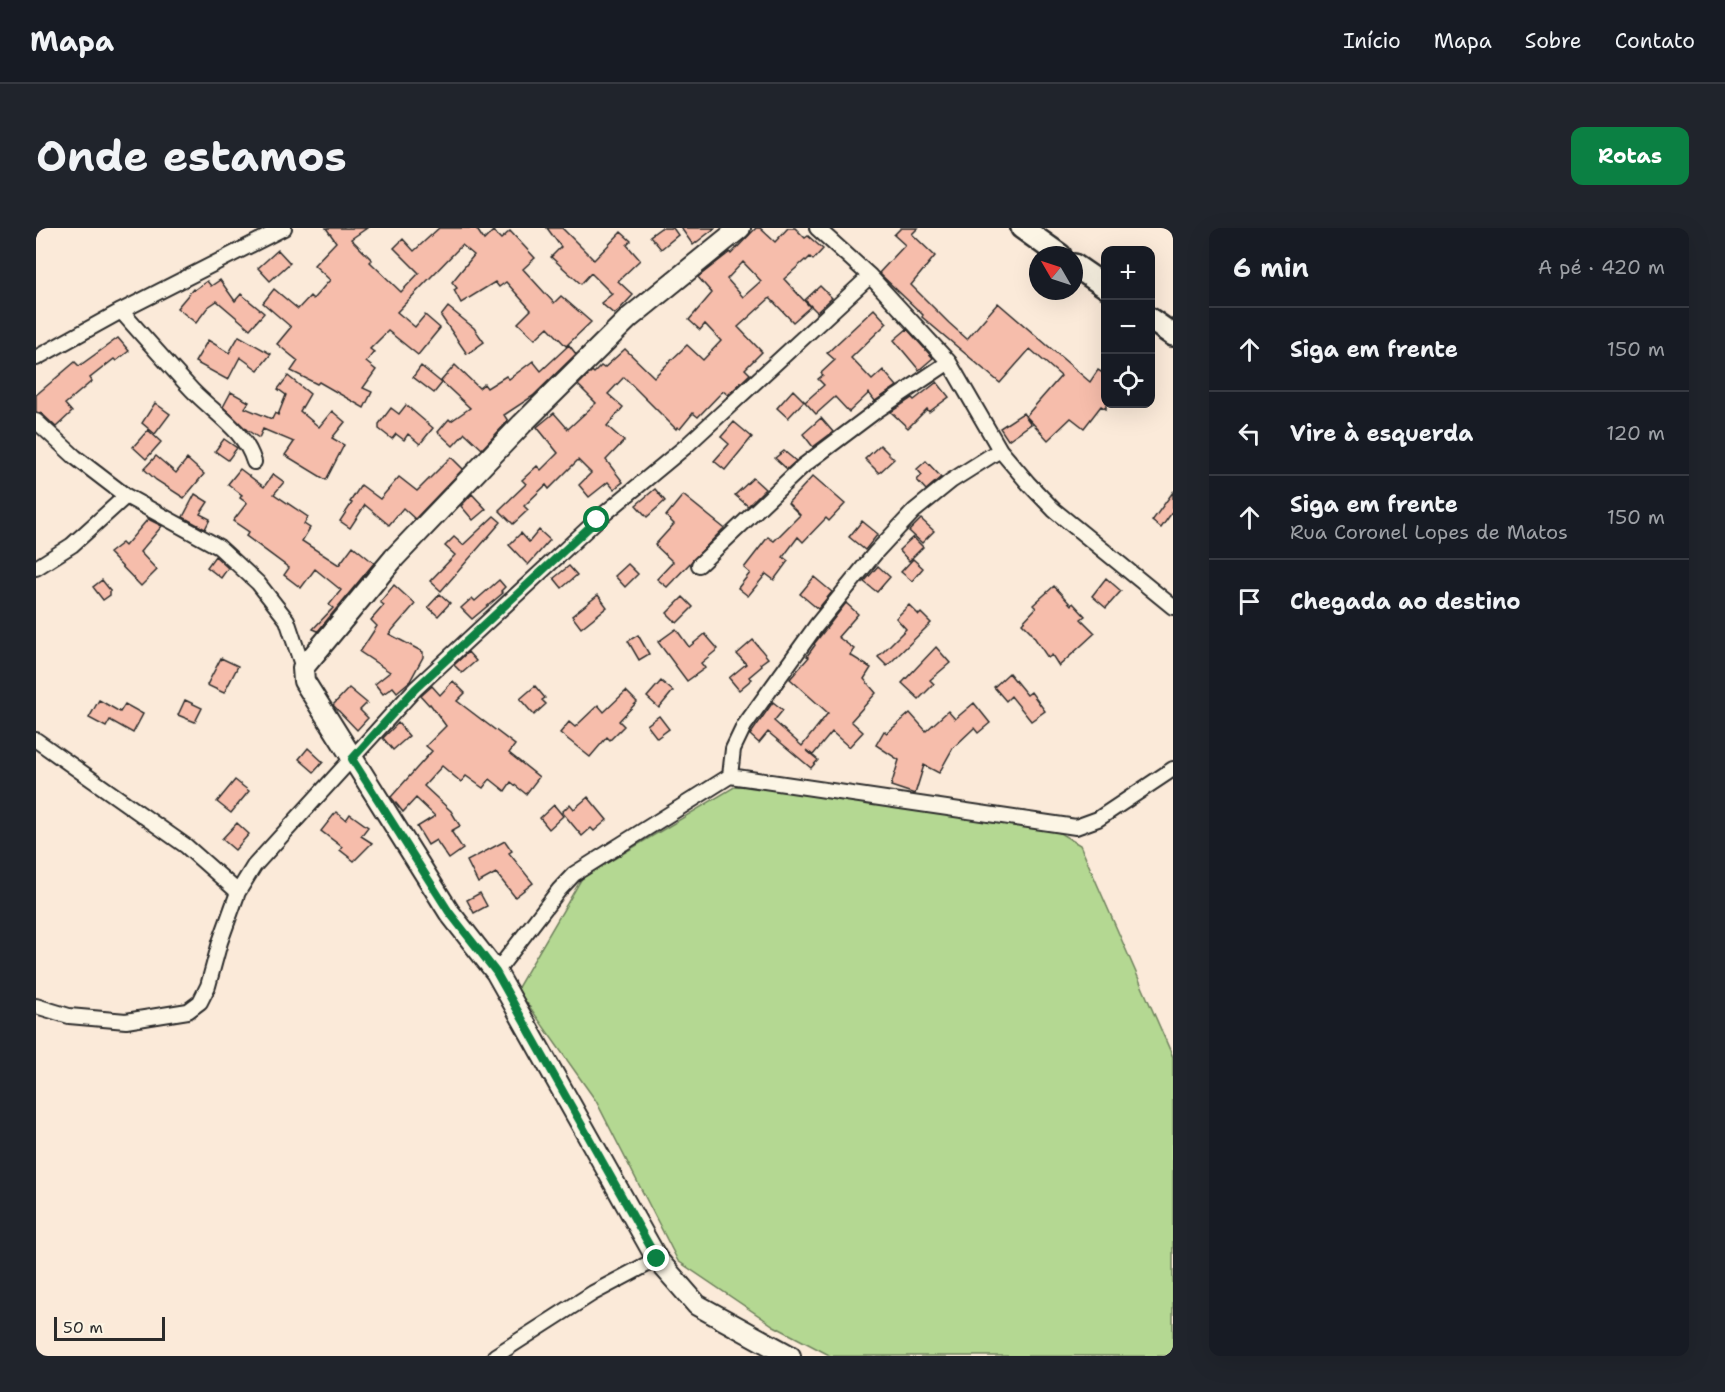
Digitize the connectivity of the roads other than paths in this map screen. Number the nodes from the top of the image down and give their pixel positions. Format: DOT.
graph roads {
  1 [pos="284,228"];
  2 [pos="740,228"];
  3 [pos="817,228"];
  4 [pos="1022,228"];
  5 [pos="1047,246"];
  6 [pos="1083,271"];
  7 [pos="870,276"];
  8 [pos="1101,284"];
  9 [pos="121,310"];
  10 [pos="1155,322"];
  11 [pos="1173,335"];
  12 [pos="36,358"];
  13 [pos="949,362"];
  14 [pos="36,421"];
  15 [pos="1000,450"];
  16 [pos="254,462"];
  17 [pos="126,496"];
  18 [pos="699,565"];
  19 [pos="36,568"];
  20 [pos="1173,607"];
  21 [pos="303,668"];
  22 [pos="36,740"];
  23 [pos="352,759"];
  24 [pos="1173,769"];
  25 [pos="730,776"];
  26 [pos="238,892"];
  27 [pos="496,972"];
  28 [pos="36,1006"];
  29 [pos="657,1259"];
  30 [pos="495,1356"];
  31 [pos="790,1356"];
  1 -- 9 [label="street"];
  2 -- 21 [label="street"];
  3 -- 7 [label="street"];
  4 -- 5 [label="main road"];
  6 -- 8 [label="main road"];
  7 -- 13 [label="street"];
  7 -- 23 [label="street"];
  9 -- 12 [label="street"];
  9 -- 16 [label="street"];
  10 -- 11 [label="main road"];
  13 -- 15 [label="street"];
  13 -- 18 [label="street"];
  14 -- 17 [label="street"];
  15 -- 20 [label="street"];
  15 -- 25 [label="street"];
  17 -- 19 [label="street"];
  17 -- 21 [label="street"];
  21 -- 23 [label="street"];
  22 -- 26 [label="street"];
  23 -- 26 [label="street"];
  23 -- 27 [label="street"];
  24 -- 25 [label="street"];
  25 -- 27 [label="street"];
  26 -- 28 [label="street"];
  27 -- 29 [label="street"];
  29 -- 30 [label="street"];
  29 -- 31 [label="street"];
}
